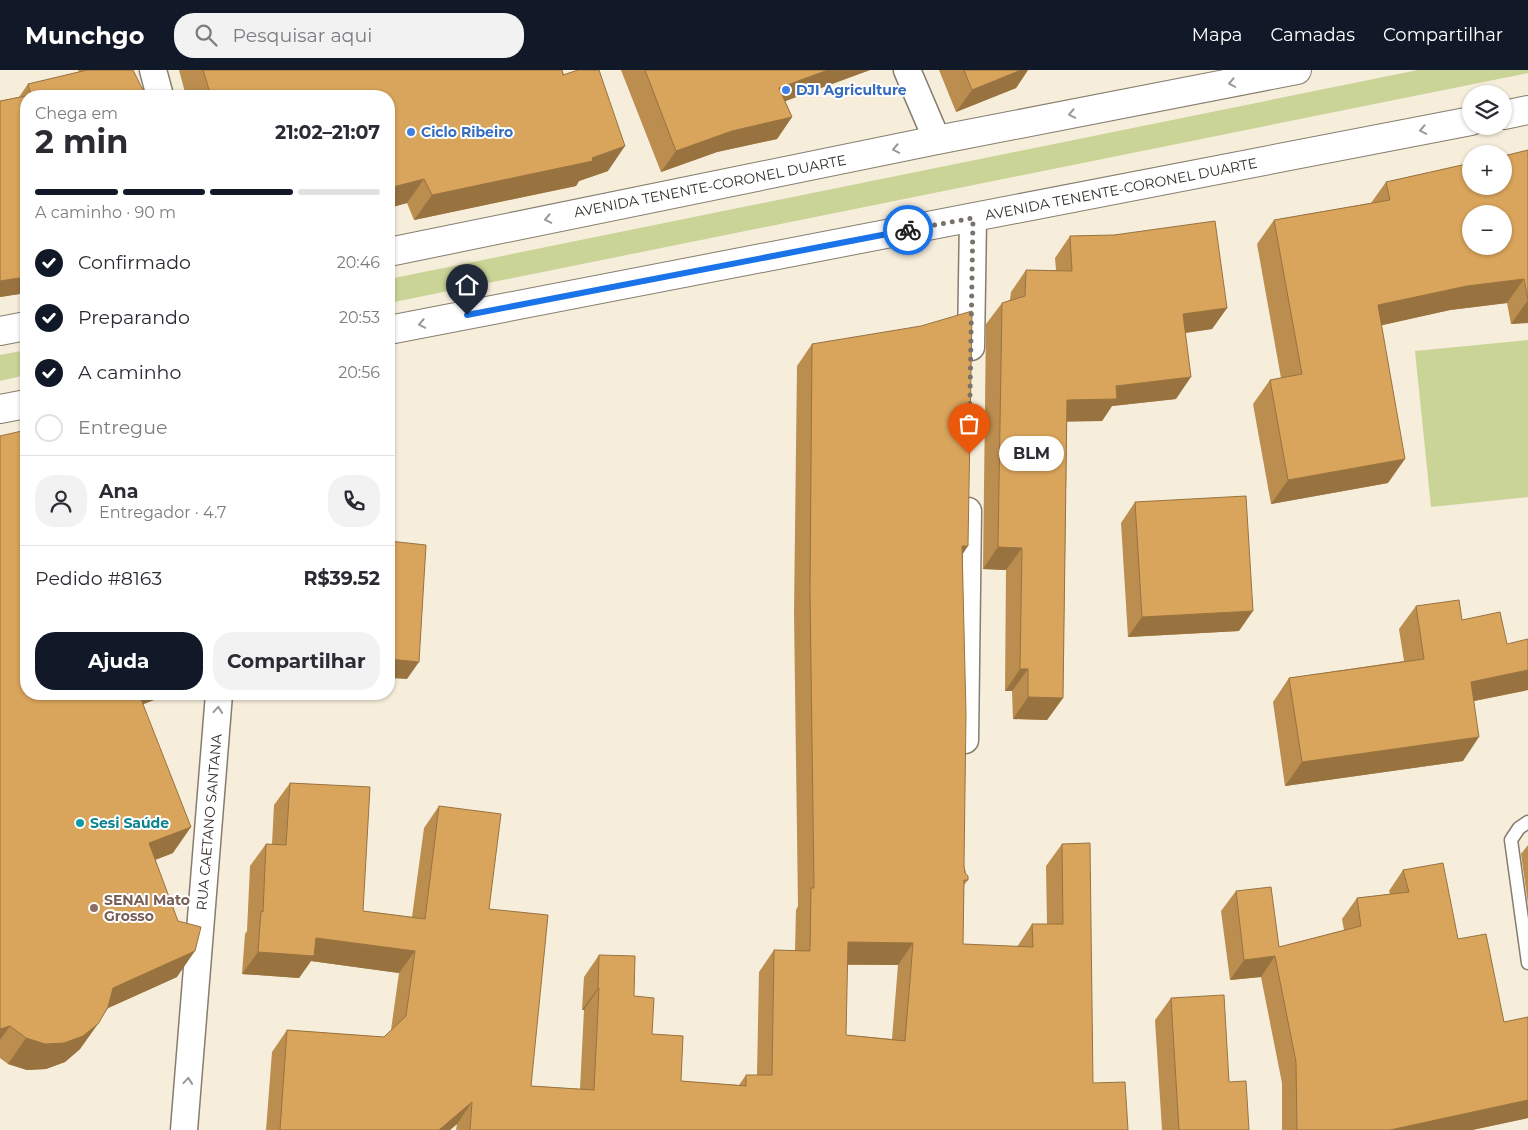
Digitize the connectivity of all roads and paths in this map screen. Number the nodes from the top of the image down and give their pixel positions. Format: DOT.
graph roads {
  1 [pos="153,70"];
  2 [pos="907,70"];
  3 [pos="1297,70"];
  4 [pos="158,90"];
  5 [pos="1528,110"];
  6 [pos="1512,113"];
  7 [pos="1462,123"];
  8 [pos="937,140"];
  9 [pos="973,218"];
  10 [pos="395,251"];
  11 [pos="20,327"];
  12 [pos="395,329"];
  13 [pos="0,331"];
  14 [pos="971,366"];
  15 [pos="20,405"];
  16 [pos="0,409"];
  17 [pos="969,484"];
  18 [pos="219,700"];
  19 [pos="965,760"];
  20 [pos="1528,822"];
  21 [pos="1528,963"];
  22 [pos="184,1130"];
  1 -- 4 [label="street"];
  2 -- 8 [label="street"];
  3 -- 8 [label="main road, AVENIDA TENENTE-CORONEL DUARTE, one-way"];
  5 -- 6 [label="main road"];
  7 -- 9 [label="main road, AVENIDA TENENTE-CORONEL DUARTE, one-way"];
  8 -- 10 [label="main road, AVENIDA TENENTE-CORONEL DUARTE, one-way"];
  9 -- 12 [label="main road, AVENIDA TENENTE-CORONEL DUARTE, one-way"];
  9 -- 14 [label="street"];
  11 -- 13 [label="main road"];
  15 -- 16 [label="main road"];
  17 -- 19 [label="street"];
  22 -- 18 [label="street, RUA CAETANO SANTANA, one-way"];
  20 -- 21 [label="lane"];
}
